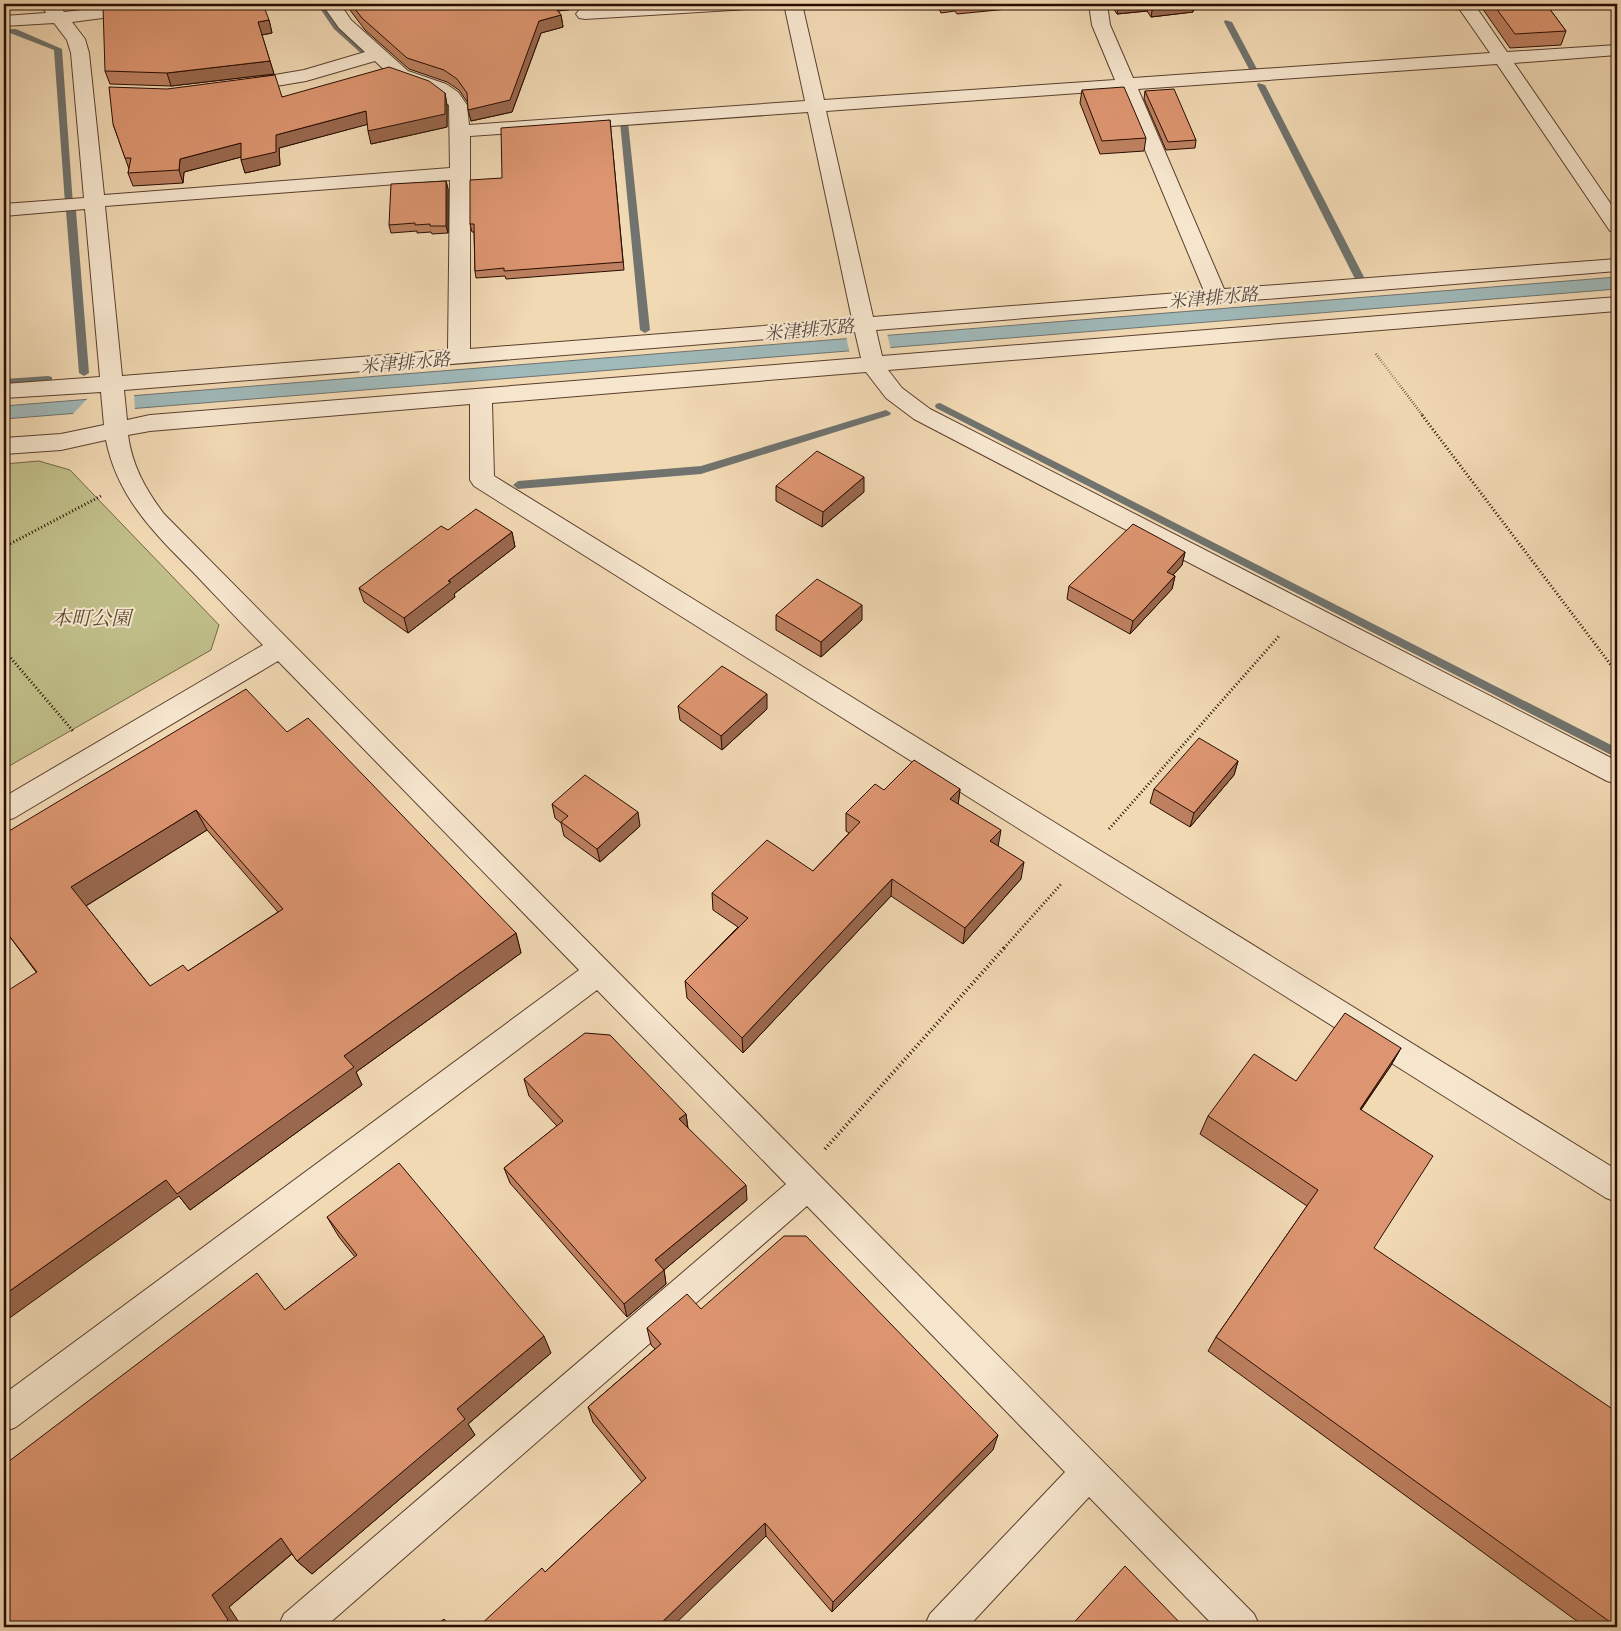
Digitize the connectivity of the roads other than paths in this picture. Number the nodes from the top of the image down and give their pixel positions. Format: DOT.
graph roads {
  1 [pos="172,4"];
  2 [pos="331,4"];
  3 [pos="748,4"];
  4 [pos="793,4"];
  5 [pos="1098,4"];
  6 [pos="1466,4"];
  7 [pos="80,10"];
  8 [pos="55,11"];
  9 [pos="26,12"];
  10 [pos="585,14"];
  11 [pos="4,21"];
  12 [pos="1617,50"];
  13 [pos="378,54"];
  14 [pos="1502,58"];
  15 [pos="1126,84"];
  16 [pos="227,88"];
  17 [pos="816,106"];
  18 [pos="460,131"];
  19 [pos="460,174"];
  20 [pos="94,202"];
  21 [pos="4,210"];
  22 [pos="1617,227"];
  23 [pos="1617,266"];
  24 [pos="1217,297"];
  25 [pos="1617,304"];
  26 [pos="865,327"];
  27 [pos="459,356"];
  28 [pos="872,360"];
  29 [pos="112,384"];
  30 [pos="4,391"];
  31 [pos="481,396"];
  32 [pos="116,427"];
  33 [pos="4,446"];
  34 [pos="281,647"];
  35 [pos="1617,773"];
  36 [pos="4,810"];
  37 [pos="599,972"];
  38 [pos="802,1180"];
  39 [pos="1617,1187"];
  40 [pos="4,1414"];
  41 [pos="1089,1472"];
  42 [pos="297,1627"];
  43 [pos="944,1627"];
  44 [pos="1241,1627"];
  1 -- 7 [label="street"];
  2 -- 13 [label="street"];
  3 -- 10 [label="street"];
  4 -- 17 [label="street"];
  5 -- 15 [label="street"];
  6 -- 14 [label="street"];
  7 -- 8 [label="street"];
  8 -- 9 [label="street"];
  8 -- 20 [label="street"];
  9 -- 11 [label="street"];
  12 -- 14 [label="street"];
  13 -- 16 [label="street"];
  13 -- 18 [label="street"];
  14 -- 15 [label="street"];
  14 -- 22 [label="street"];
  15 -- 17 [label="street"];
  15 -- 24 [label="street"];
  17 -- 18 [label="street"];
  17 -- 26 [label="street"];
  18 -- 19 [label="street"];
  19 -- 20 [label="street"];
  19 -- 27 [label="street"];
  20 -- 21 [label="street"];
  20 -- 29 [label="street"];
  23 -- 24 [label="street"];
  24 -- 26 [label="street"];
  25 -- 28 [label="street"];
  26 -- 27 [label="street"];
  26 -- 28 [label="street"];
  27 -- 29 [label="street"];
  28 -- 31 [label="street"];
  28 -- 35 [label="street"];
  29 -- 30 [label="street"];
  29 -- 32 [label="street"];
  31 -- 32 [label="street"];
  31 -- 39 [label="street"];
  32 -- 33 [label="street"];
  32 -- 34 [label="street"];
  34 -- 36 [label="street"];
  34 -- 37 [label="street"];
  37 -- 38 [label="street"];
  37 -- 40 [label="street"];
  38 -- 41 [label="street"];
  38 -- 42 [label="street"];
  41 -- 43 [label="street"];
  41 -- 44 [label="street"];
}
